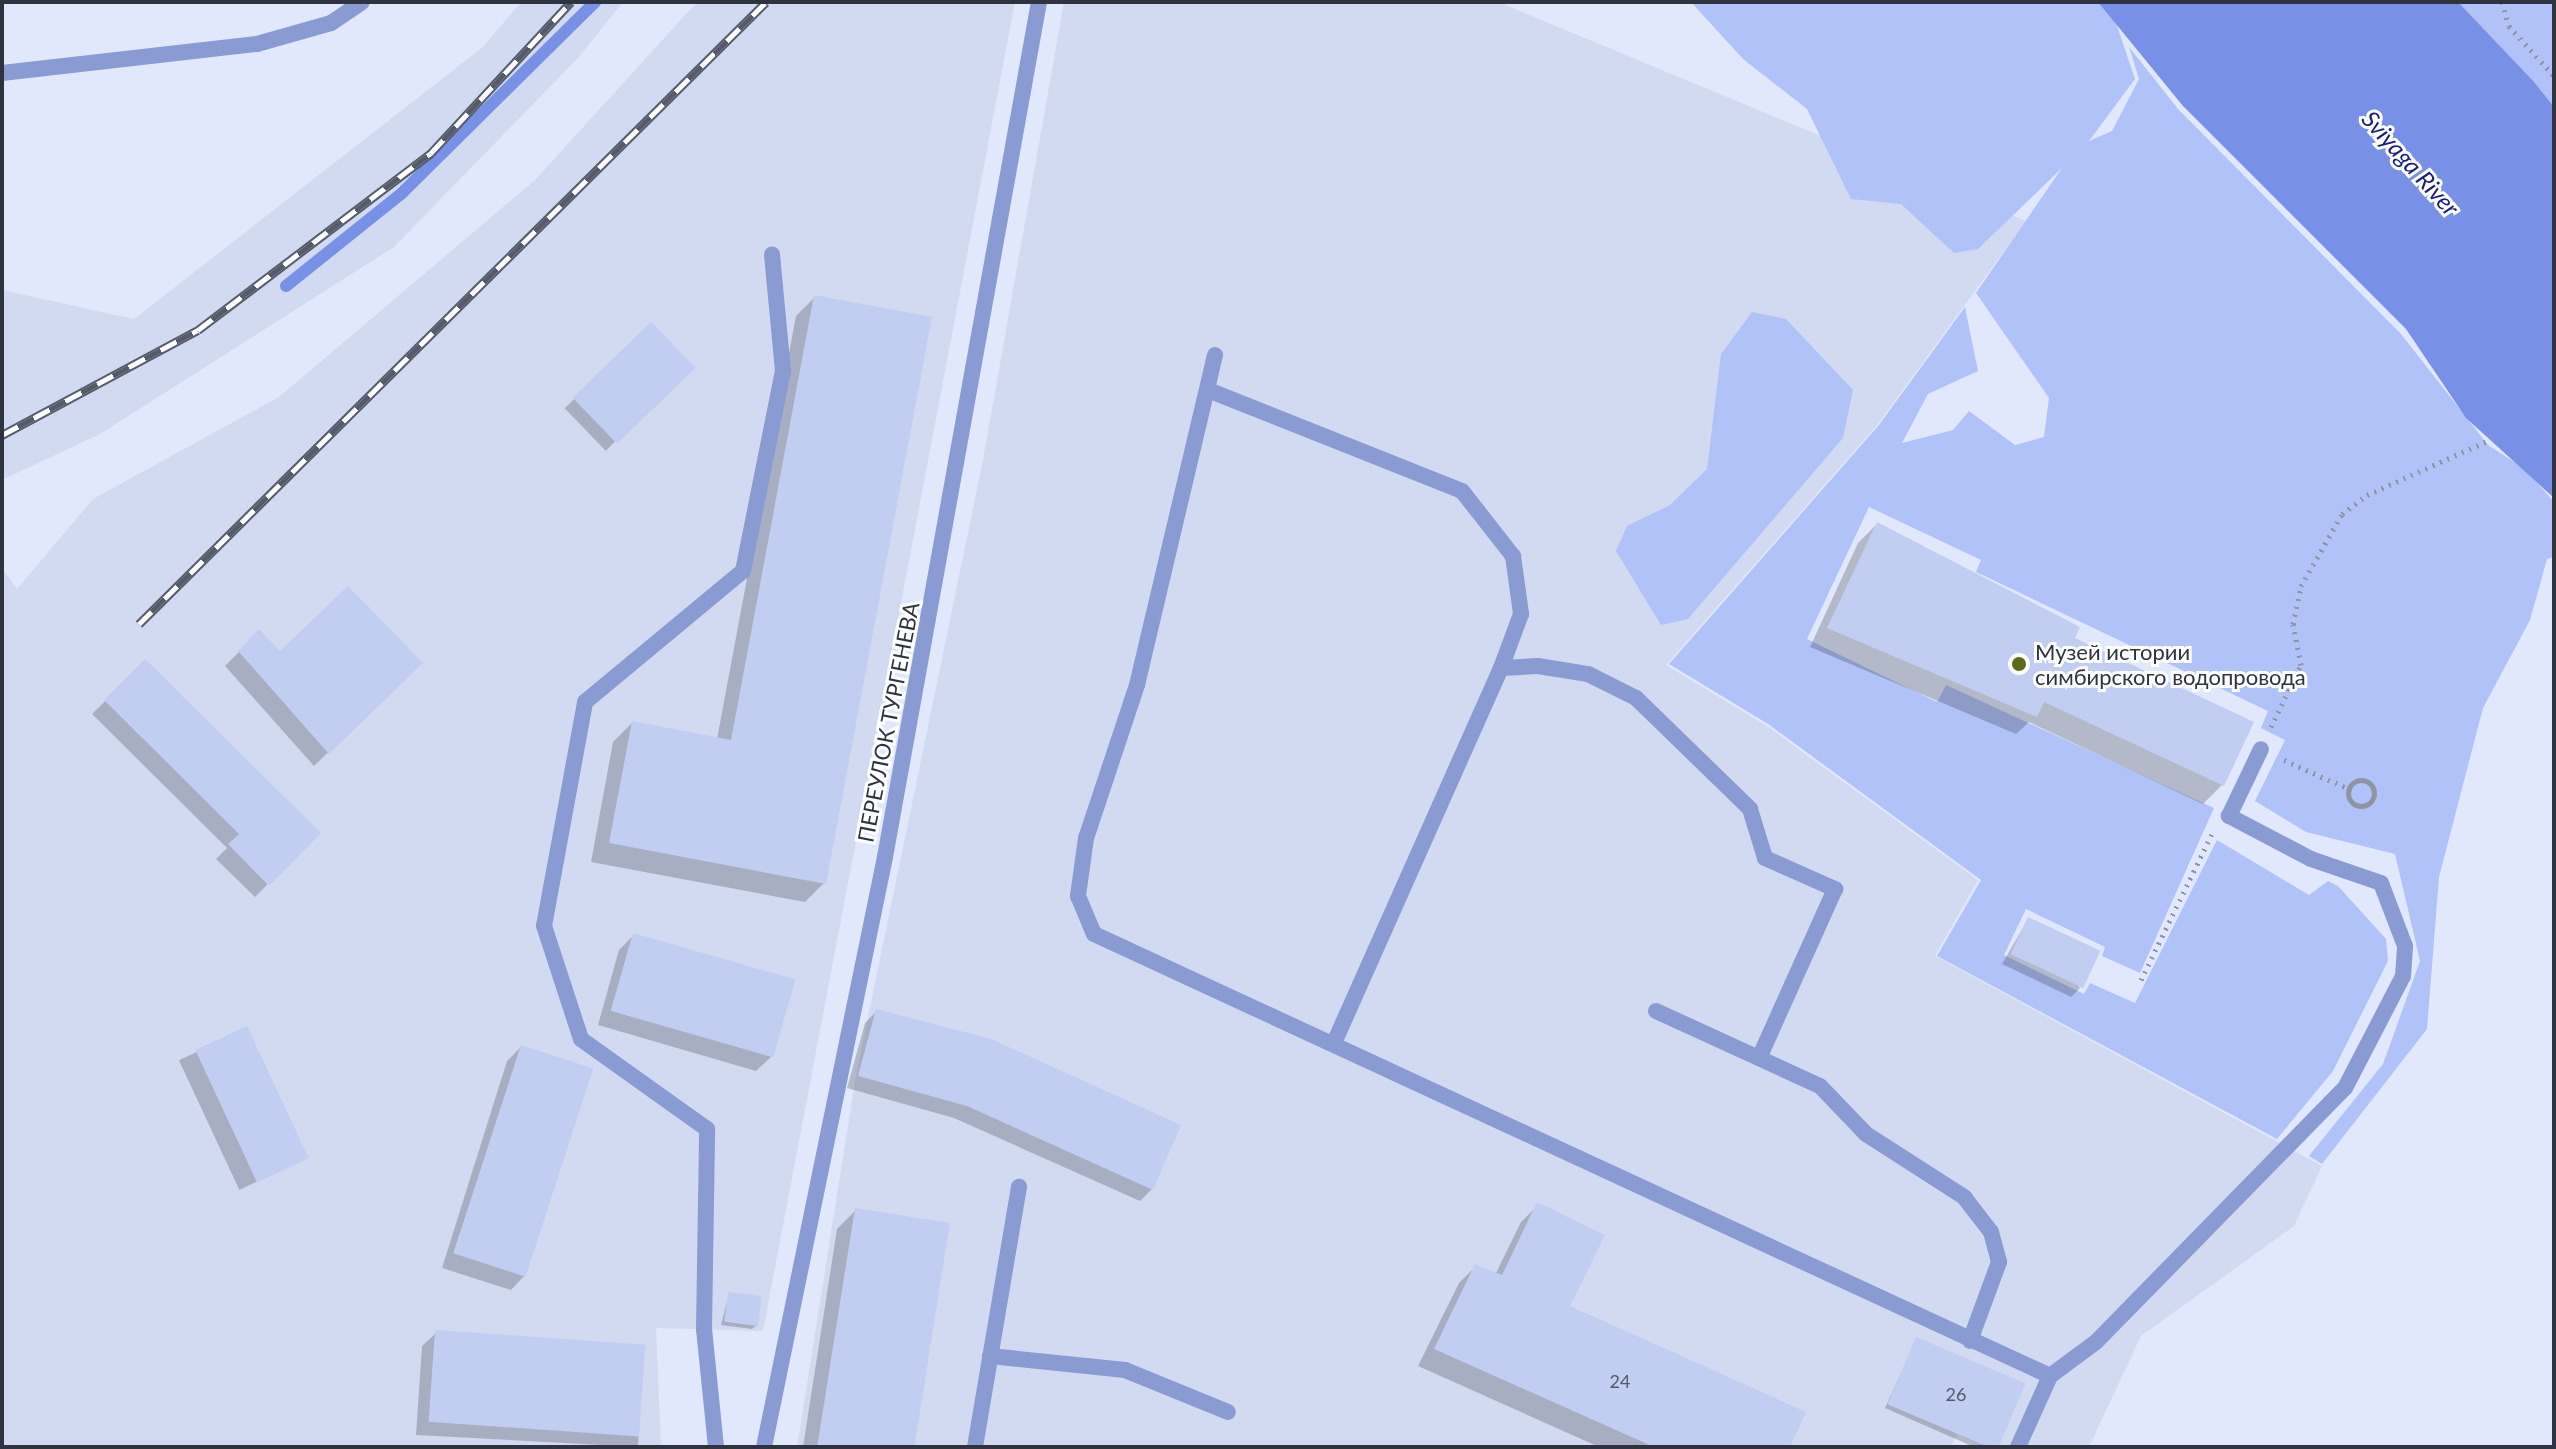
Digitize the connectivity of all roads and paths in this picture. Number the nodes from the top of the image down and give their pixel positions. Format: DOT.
graph roads {
  1 [pos="362,2"];
  2 [pos="1039,2"];
  3 [pos="2502,2"];
  4 [pos="2,73"];
  5 [pos="2554,76"];
  6 [pos="772,255"];
  7 [pos="1215,355"];
  8 [pos="1208,390"];
  9 [pos="2487,441"];
  10 [pos="1501,668"];
  11 [pos="2261,749"];
  12 [pos="2349,789"];
  13 [pos="2208,838"];
  14 [pos="2141,980"];
  15 [pos="1656,1011"];
  16 [pos="1334,1043"];
  17 [pos="1759,1058"];
  18 [pos="1019,1187"];
  19 [pos="1970,1341"];
  20 [pos="990,1356"];
  21 [pos="2050,1376"];
  22 [pos="1228,1412"];
  23 [pos="716,1447"];
  24 [pos="764,1447"];
  25 [pos="975,1447"];
  26 [pos="2018,1447"];
  1 -- 4 [label="lane"];
  2 -- 24 [label="lane, ПЕРЕУЛОК ТУРГЕНЕВА"];
  3 -- 5 [label="path"];
  6 -- 23 [label="lane"];
  7 -- 8 [label="lane"];
  8 -- 10 [label="lane"];
  8 -- 16 [label="lane"];
  9 -- 11 [label="path"];
  10 -- 16 [label="lane"];
  10 -- 17 [label="lane"];
  11 -- 12 [label="path"];
  11 -- 21 [label="lane"];
  12 -- 12 [label="path"];
  13 -- 14 [label="path"];
  15 -- 17 [label="lane"];
  16 -- 19 [label="lane"];
  17 -- 19 [label="lane"];
  18 -- 20 [label="lane"];
  19 -- 21 [label="lane"];
  20 -- 22 [label="lane"];
  20 -- 25 [label="lane"];
  21 -- 26 [label="lane"];
}
